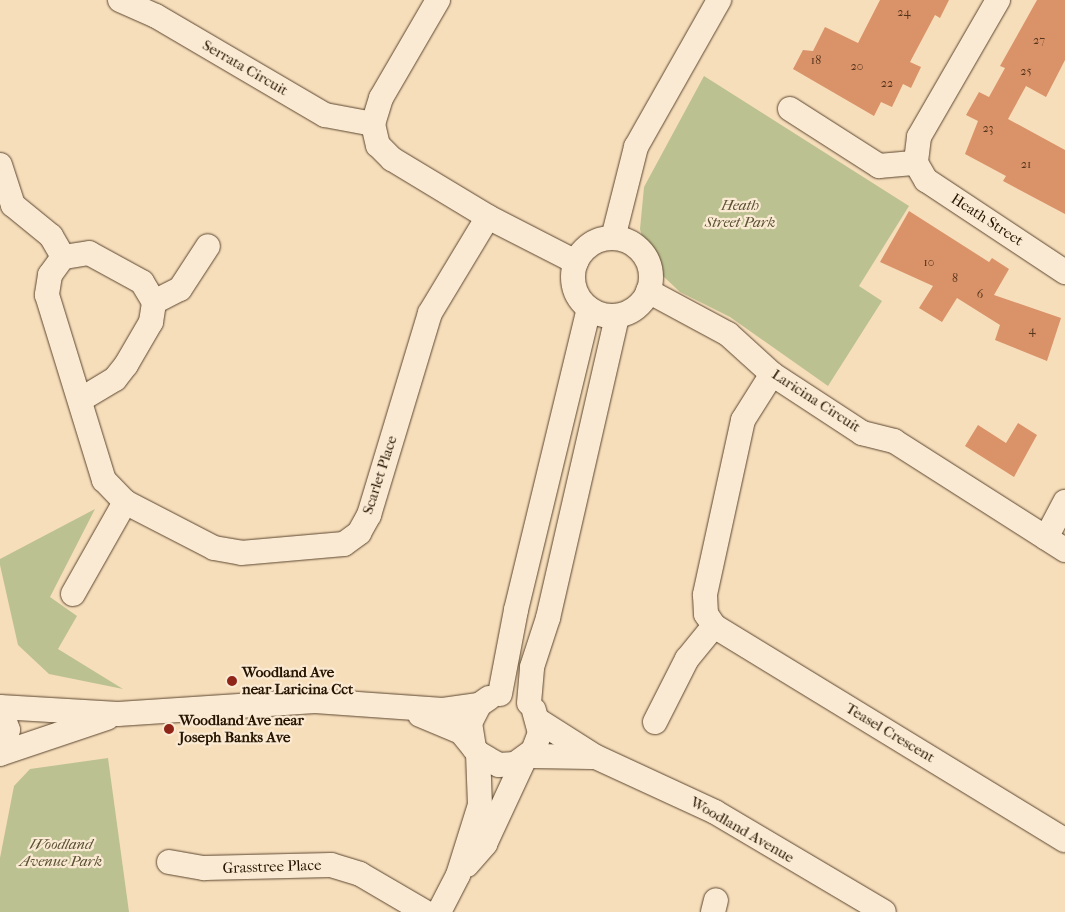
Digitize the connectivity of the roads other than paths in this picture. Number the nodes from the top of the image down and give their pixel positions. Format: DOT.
graph roads {
  1 [pos="120,0"];
  2 [pos="438,0"];
  3 [pos="719,0"];
  4 [pos="998,0"];
  5 [pos="790,109"];
  6 [pos="373,124"];
  7 [pos="916,162"];
  8 [pos="0,165"];
  9 [pos="488,217"];
  10 [pos="613,238"];
  11 [pos="208,246"];
  12 [pos="63,257"];
  13 [pos="576,262"];
  14 [pos="1065,272"];
  15 [pos="648,291"];
  16 [pos="154,302"];
  17 [pos="590,309"];
  18 [pos="617,316"];
  19 [pos="772,374"];
  20 [pos="80,400"];
  21 [pos="125,502"];
  22 [pos="1065,502"];
  23 [pos="1056,544"];
  24 [pos="73,594"];
  25 [pos="714,626"];
  26 [pos="500,694"];
  27 [pos="387,705"];
  28 [pos="479,705"];
  29 [pos="0,707"];
  30 [pos="534,712"];
  31 [pos="118,714"];
  32 [pos="655,722"];
  33 [pos="476,751"];
  34 [pos="0,754"];
  35 [pos="527,757"];
  36 [pos="596,757"];
  37 [pos="1065,840"];
  38 [pos="168,862"];
  39 [pos="458,875"];
  40 [pos="425,912"];
  41 [pos="439,912"];
  42 [pos="884,912"];
  1 -- 6 [label="street, Serrata Circuit"];
  2 -- 6 [label="street"];
  3 -- 10 [label="street"];
  4 -- 7 [label="street"];
  5 -- 7 [label="street"];
  6 -- 9 [label="street"];
  7 -- 14 [label="street, Heath Street"];
  8 -- 12 [label="street"];
  9 -- 13 [label="street"];
  9 -- 21 [label="street, Scarlet Place"];
  10 -- 13 [label="street"];
  10 -- 15 [label="street"];
  11 -- 16 [label="street"];
  12 -- 16 [label="street"];
  12 -- 20 [label="street, Scarlet Place"];
  13 -- 17 [label="street"];
  15 -- 18 [label="street"];
  15 -- 19 [label="street, Laricina Circuit"];
  16 -- 20 [label="street"];
  17 -- 18 [label="street"];
  17 -- 26 [label="street"];
  18 -- 30 [label="street"];
  19 -- 23 [label="street, Laricina Circuit"];
  19 -- 25 [label="street"];
  20 -- 21 [label="street, Scarlet Place"];
  21 -- 24 [label="street"];
  22 -- 23 [label="street"];
  25 -- 32 [label="street"];
  25 -- 37 [label="street, Teasel Crescent"];
  26 -- 28 [label="street, Woodland Avenue"];
  26 -- 30 [label="street, Woodland Avenue"];
  27 -- 28 [label="street, Woodland Avenue"];
  27 -- 31 [label="street, Woodland Avenue"];
  27 -- 33 [label="street, Woodland Avenue"];
  28 -- 33 [label="street"];
  29 -- 31 [label="street, Woodland Avenue"];
  29 -- 34 [label="street"];
  30 -- 35 [label="street"];
  30 -- 36 [label="street, Woodland Avenue"];
  31 -- 34 [label="street, Woodland Avenue"];
  33 -- 35 [label="street, Woodland Avenue"];
  33 -- 39 [label="street"];
  35 -- 36 [label="street, Woodland Avenue"];
  35 -- 39 [label="street"];
  36 -- 42 [label="street, Woodland Avenue"];
  38 -- 40 [label="street, Grasstree Place"];
  39 -- 41 [label="street"];
}
